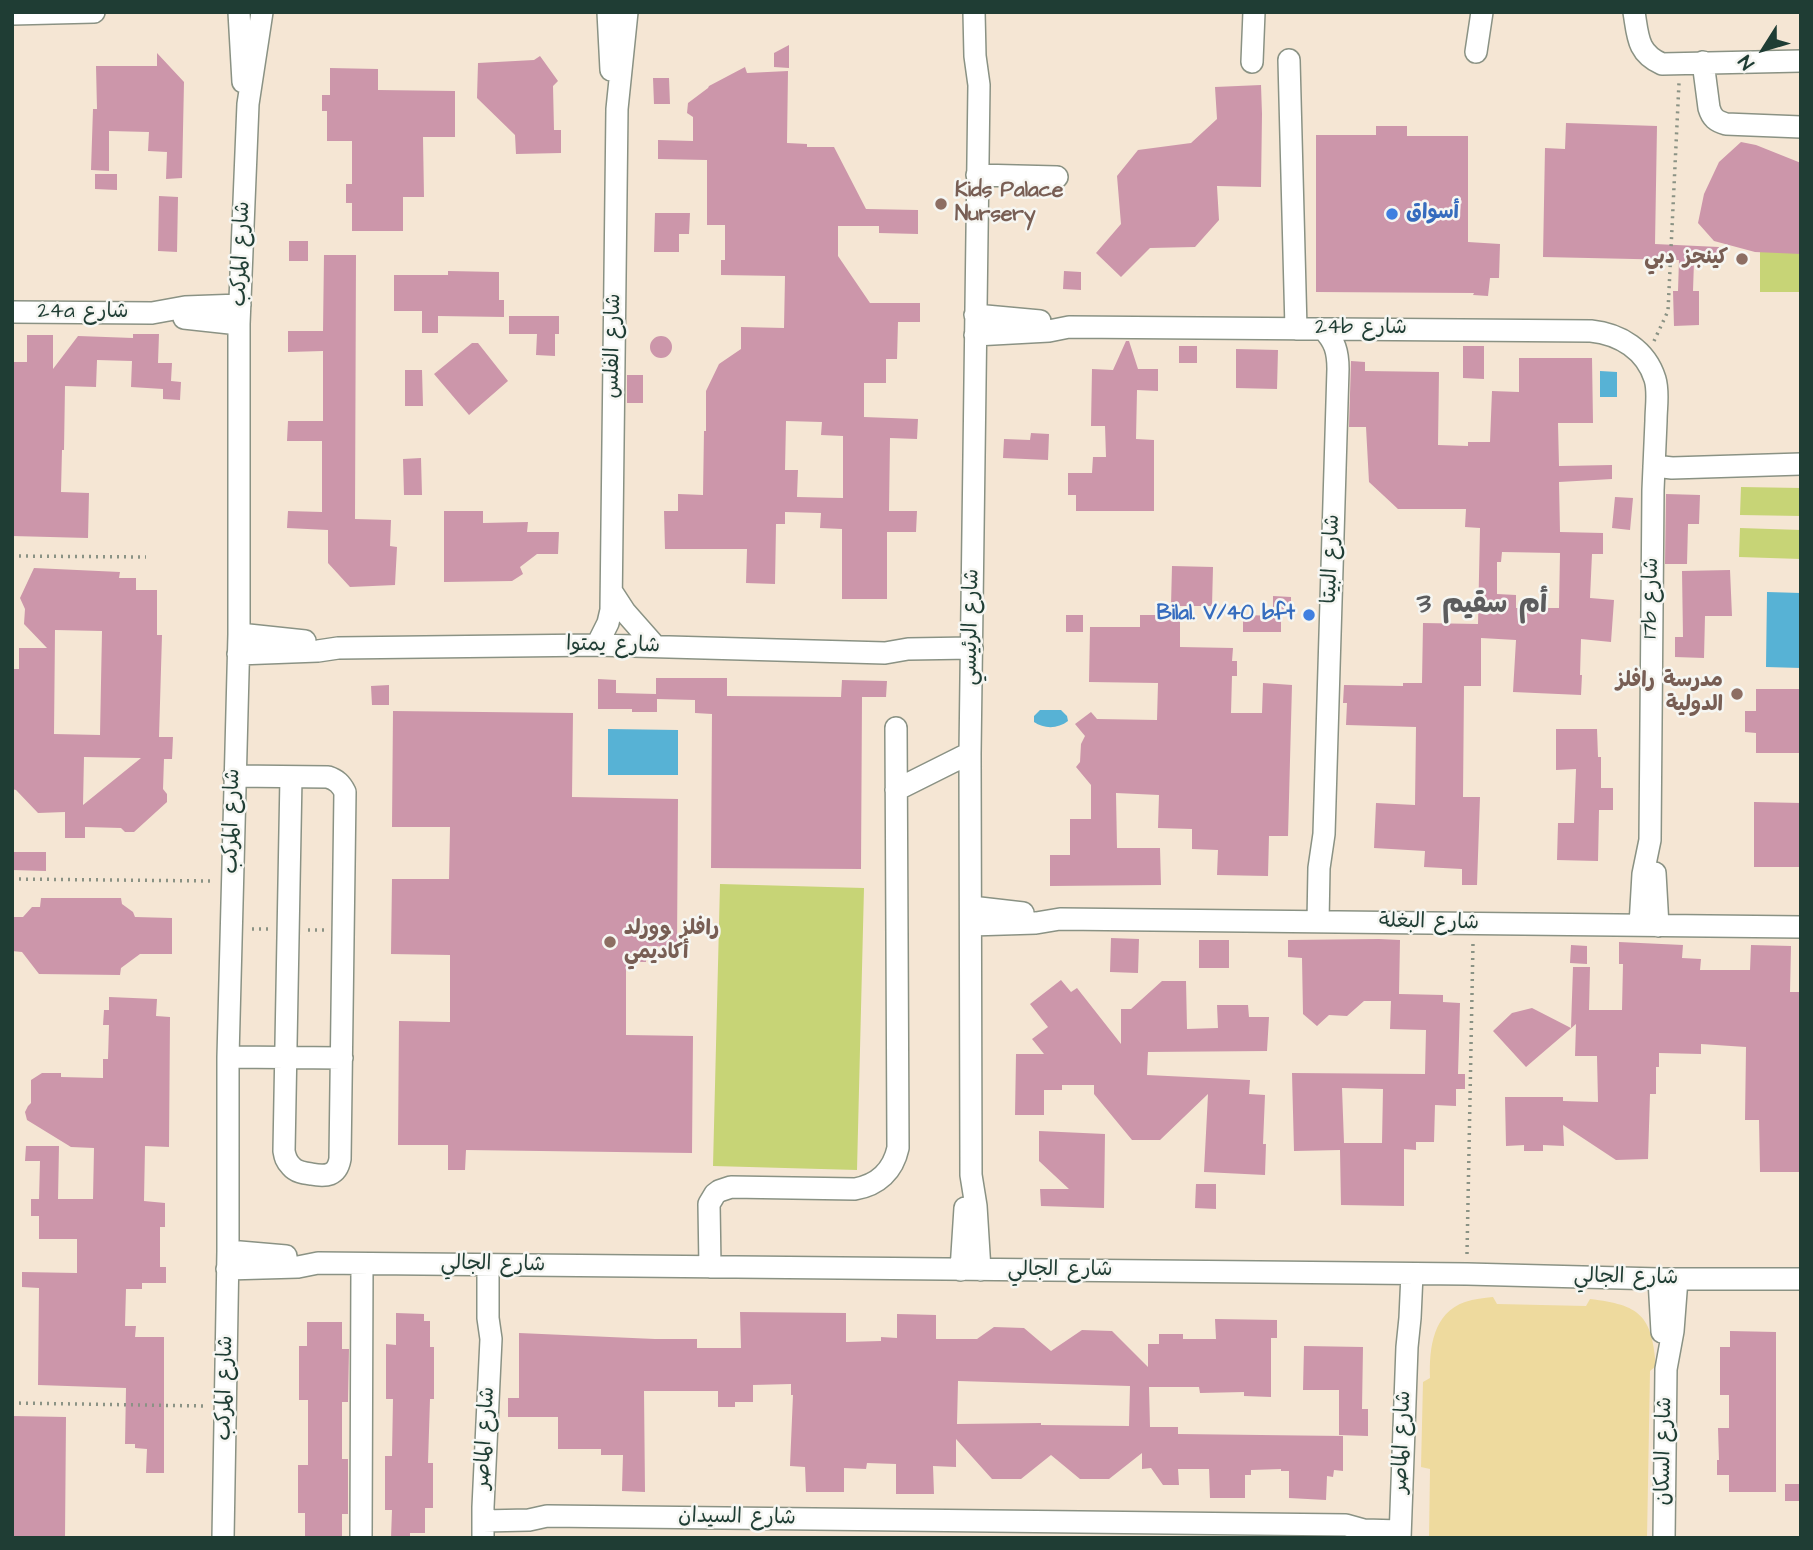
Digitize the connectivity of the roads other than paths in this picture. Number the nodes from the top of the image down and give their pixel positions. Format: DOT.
graph roads {
  1 [pos="94,12"];
  2 [pos="239,12"];
  3 [pos="261,12"];
  4 [pos="608,12"];
  5 [pos="627,12"];
  6 [pos="974,12"];
  7 [pos="986,12"];
  8 [pos="1254,12"];
  9 [pos="1482,12"];
  10 [pos="1634,12"];
  11 [pos="12,14"];
  12 [pos="1476,52"];
  13 [pos="1289,60"];
  14 [pos="1801,61"];
  15 [pos="1252,62"];
  16 [pos="1703,62"];
  17 [pos="979,78"];
  18 [pos="617,99"];
  19 [pos="248,104"];
  20 [pos="1801,127"];
  21 [pos="977,175"];
  22 [pos="1057,177"];
  23 [pos="12,312"];
  24 [pos="239,314"];
  25 [pos="975,325"];
  26 [pos="1296,329"];
  27 [pos="1323,329"];
  28 [pos="1375,330"];
  29 [pos="1644,359"];
  30 [pos="1338,369"];
  31 [pos="1801,464"];
  32 [pos="1654,466"];
  33 [pos="612,592"];
  34 [pos="238,644"];
  35 [pos="597,645"];
  36 [pos="655,646"];
  37 [pos="972,657"];
  38 [pos="896,728"];
  39 [pos="970,753"];
  40 [pos="234,776"];
  41 [pos="291,777"];
  42 [pos="896,790"];
  43 [pos="971,916"];
  44 [pos="1326,922"];
  45 [pos="1649,925"];
  46 [pos="1801,927"];
  47 [pos="228,1057"];
  48 [pos="287,1058"];
  49 [pos="342,1058"];
  50 [pos="228,1260"];
  51 [pos="362,1264"];
  52 [pos="496,1265"];
  53 [pos="709,1267"];
  54 [pos="970,1270"];
  55 [pos="1403,1274"];
  56 [pos="1668,1279"];
  57 [pos="1801,1279"];
  58 [pos="483,1522"];
  59 [pos="888,1529"];
  60 [pos="1400,1529"];
  61 [pos="223,1538"];
  62 [pos="361,1538"];
  63 [pos="1664,1538"];
  1 -- 11 [label="street"];
  2 -- 19 [label="street, شارع المركب"];
  3 -- 19 [label="street, شارع المركب"];
  4 -- 18 [label="street, شارع الفلس"];
  5 -- 18 [label="street, شارع الفلس"];
  6 -- 17 [label="street, شارع الرئيسي"];
  7 -- 17 [label="street, شارع الرئيسي"];
  8 -- 15 [label="street"];
  9 -- 12 [label="street"];
  10 -- 16 [label="street"];
  13 -- 26 [label="street"];
  14 -- 16 [label="street"];
  16 -- 20 [label="street"];
  17 -- 21 [label="street, شارع الرئيسي"];
  18 -- 33 [label="street, شارع الفلس"];
  19 -- 24 [label="street, شارع المركب"];
  21 -- 22 [label="street"];
  21 -- 25 [label="street, شارع الرئيسي"];
  23 -- 24 [label="street, 24a شارع"];
  24 -- 34 [label="street, شارع المركب"];
  25 -- 26 [label="street, 24b شارع"];
  25 -- 37 [label="street, شارع الرئيسي"];
  26 -- 27 [label="street, 24b شارع"];
  27 -- 28 [label="street, 24b شارع"];
  27 -- 30 [label="street, شارع البيتا"];
  28 -- 29 [label="street, 24b شارع"];
  28 -- 30 [label="street"];
  29 -- 32 [label="street, 17b شارع"];
  30 -- 44 [label="street, شارع البيتا"];
  31 -- 32 [label="street"];
  32 -- 45 [label="street, 17b شارع"];
  33 -- 35 [label="street, شارع الفلس"];
  33 -- 36 [label="street"];
  34 -- 35 [label="street, شارع يمتوا"];
  34 -- 40 [label="street, شارع المركب"];
  35 -- 36 [label="street, شارع يمتوا"];
  36 -- 37 [label="street, شارع يمتوا"];
  37 -- 39 [label="street, شارع الرئيسي"];
  38 -- 42 [label="street"];
  39 -- 42 [label="street"];
  39 -- 43 [label="street, شارع الرئيسي"];
  40 -- 41 [label="street"];
  40 -- 47 [label="street, شارع المركب"];
  41 -- 48 [label="street"];
  41 -- 49 [label="street"];
  42 -- 53 [label="street"];
  43 -- 44 [label="street, شارع البغلة"];
  43 -- 54 [label="street, شارع الرئيسي"];
  44 -- 45 [label="street, شارع البغلة"];
  45 -- 46 [label="street, شارع البغلة"];
  47 -- 48 [label="street"];
  47 -- 50 [label="street, شارع المركب"];
  48 -- 49 [label="street"];
  48 -- 49 [label="street"];
  50 -- 51 [label="street, شارع الجالي"];
  50 -- 61 [label="street, شارع المركب"];
  51 -- 52 [label="street, شارع الجالي"];
  51 -- 62 [label="street"];
  52 -- 53 [label="street, شارع الجالي"];
  52 -- 58 [label="street, شارع الماصر"];
  53 -- 54 [label="street, شارع الجالي"];
  54 -- 55 [label="street, شارع الجالي"];
  55 -- 56 [label="street, شارع الجالي"];
  55 -- 60 [label="street, شارع الماصر"];
  56 -- 57 [label="street, شارع الجالي"];
  56 -- 63 [label="street, شارع السكان"];
  58 -- 59 [label="street, شارع السيدان"];
  59 -- 60 [label="street, شارع السيدان"];
}
